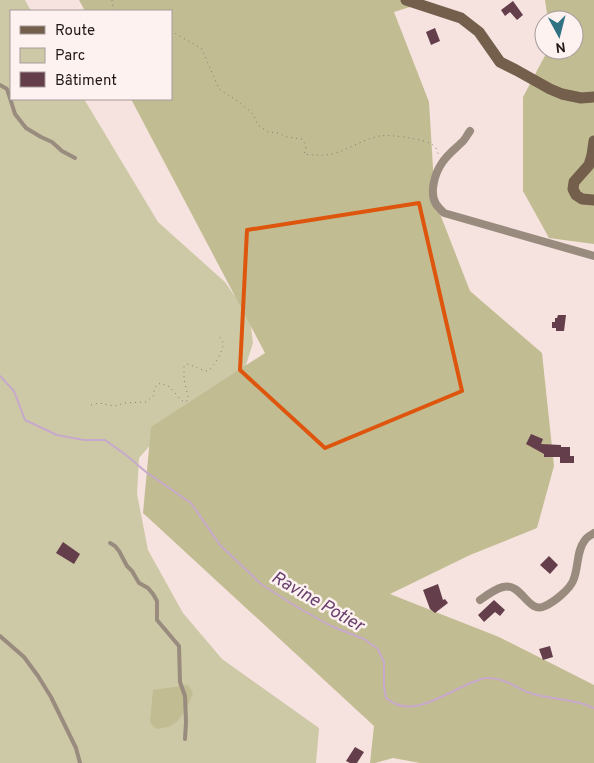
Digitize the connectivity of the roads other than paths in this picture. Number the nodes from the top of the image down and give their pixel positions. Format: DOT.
graph roads {
  1 [pos="406,0"];
  2 [pos="0,85"];
  3 [pos="594,97"];
  4 [pos="10,98"];
  5 [pos="11,100"];
  6 [pos="470,131"];
  7 [pos="594,141"];
  8 [pos="75,158"];
  9 [pos="594,200"];
  10 [pos="594,256"];
  11 [pos="594,533"];
  12 [pos="110,543"];
  13 [pos="480,600"];
  14 [pos="0,636"];
  15 [pos="185,739"];
  16 [pos="80,763"];
  1 -- 3 [label="main road"];
  2 -- 4 [label="lane"];
  5 -- 8 [label="lane"];
  6 -- 10 [label="street"];
  7 -- 9 [label="main road"];
  11 -- 13 [label="street"];
  12 -- 15 [label="lane"];
  14 -- 16 [label="lane"];
}
